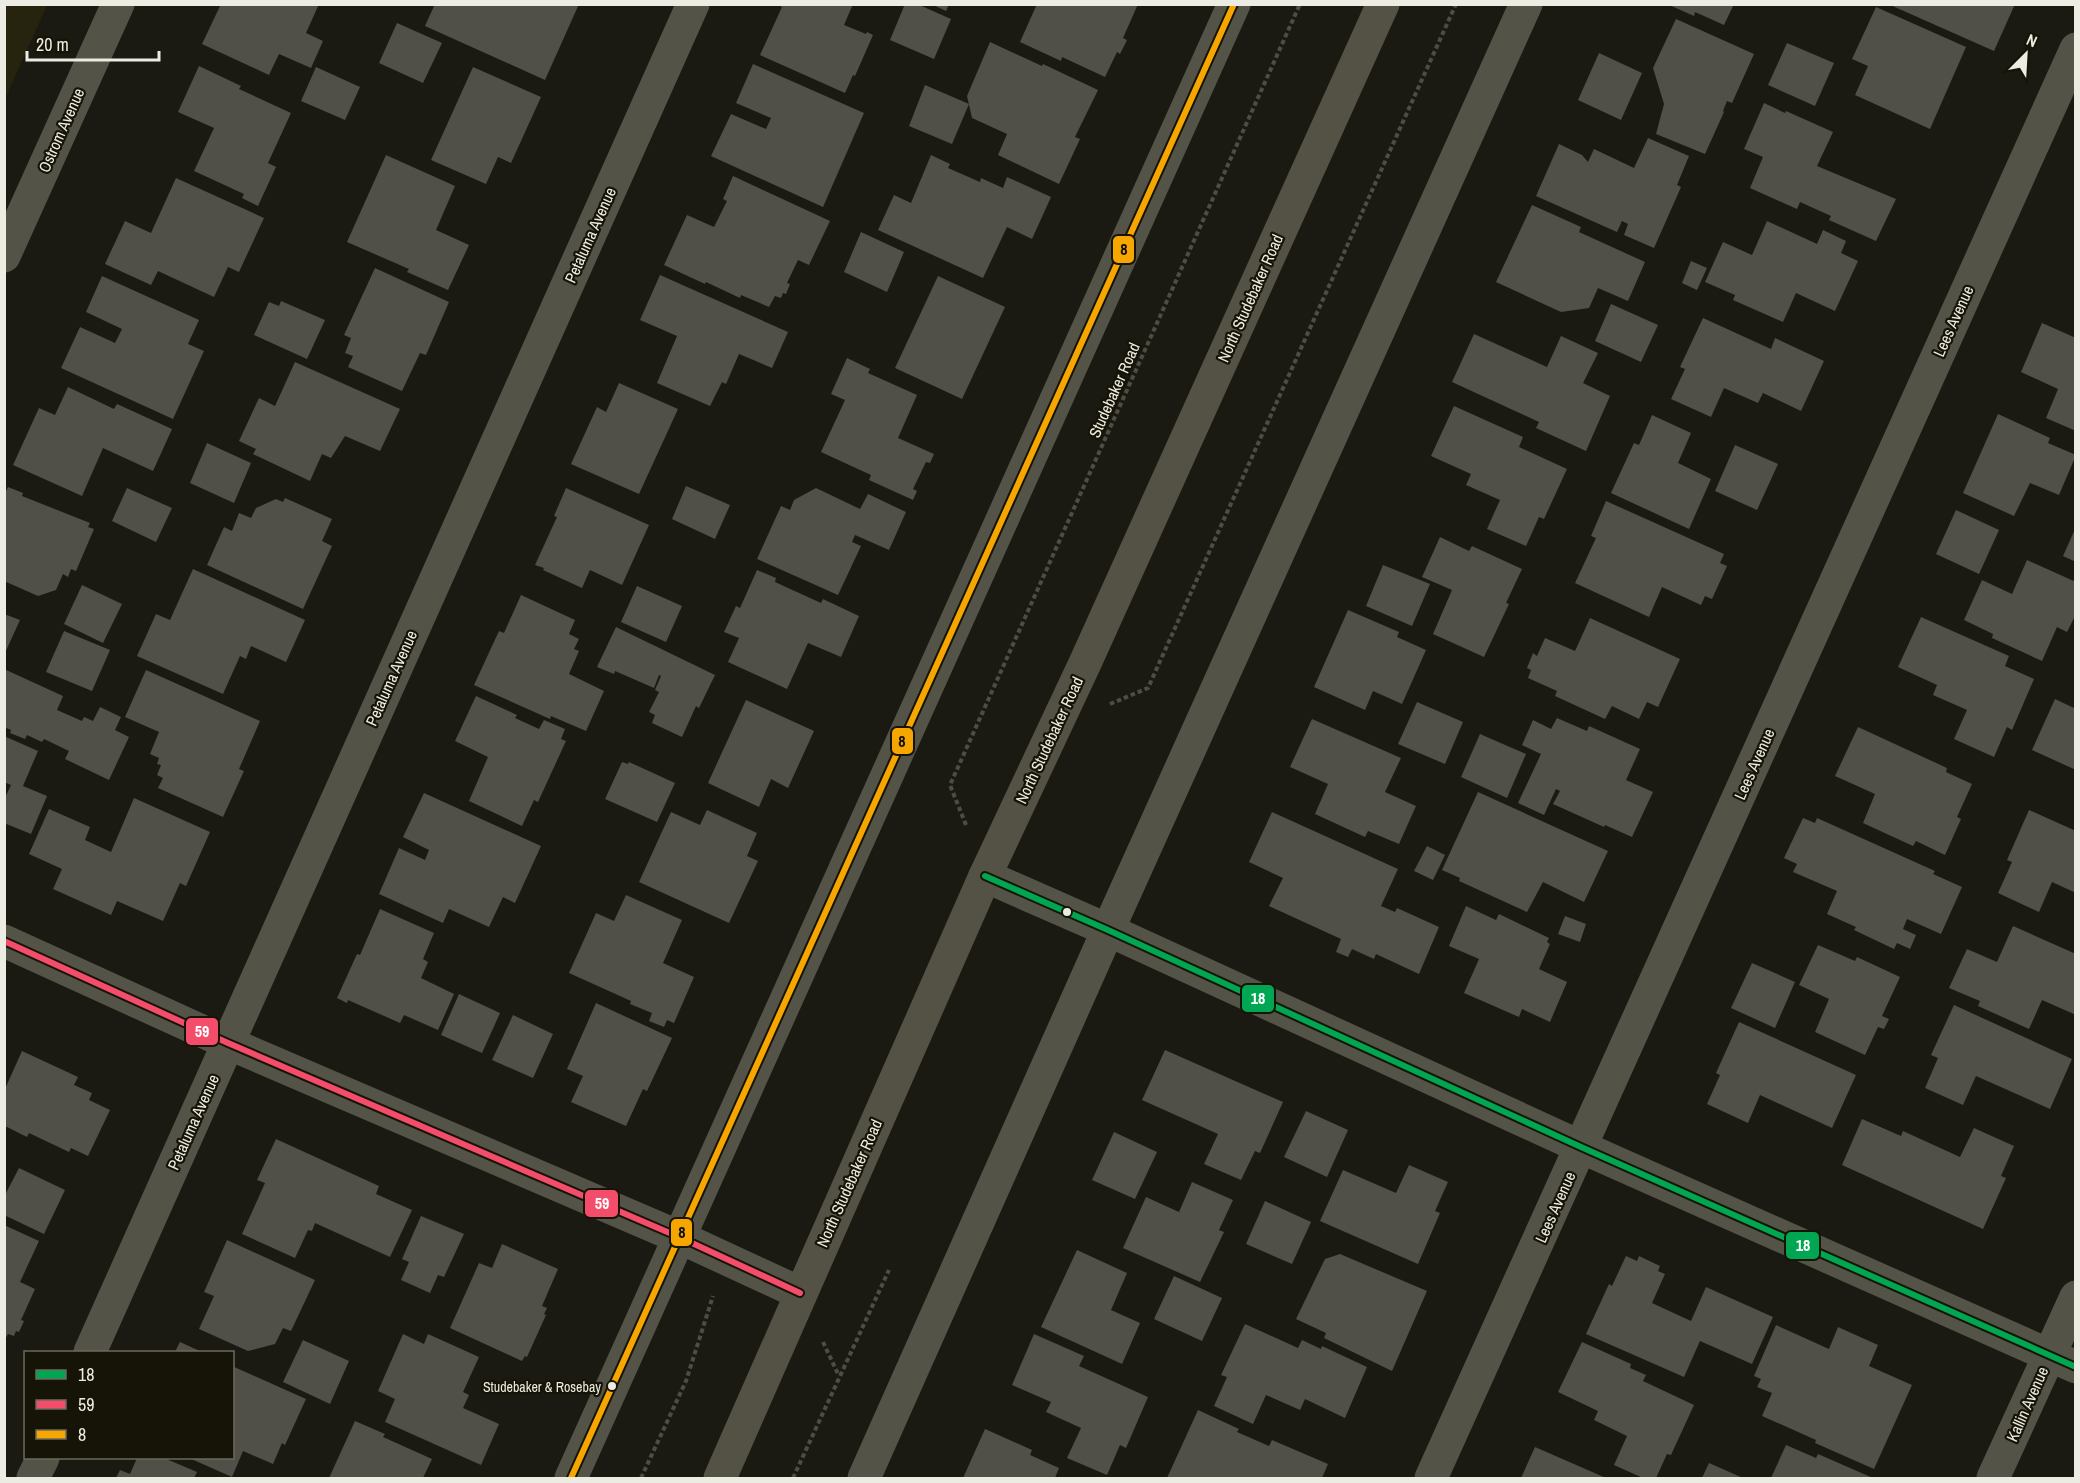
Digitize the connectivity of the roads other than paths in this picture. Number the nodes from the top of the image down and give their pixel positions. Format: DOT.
graph roads {
  1 [pos="118,4"];
  2 [pos="693,4"];
  3 [pos="1234,4"];
  4 [pos="1383,4"];
  5 [pos="1526,4"];
  6 [pos="2076,49"];
  7 [pos="4,256"];
  8 [pos="985,876"];
  9 [pos="1108,930"];
  10 [pos="4,941"];
  11 [pos="228,1043"];
  12 [pos="1581,1148"];
  13 [pos="679,1237"];
  14 [pos="801,1293"];
  15 [pos="2076,1297"];
  16 [pos="91,1351"];
  17 [pos="2062,1362"];
  18 [pos="43,1459"];
  19 [pos="33,1479"];
  20 [pos="571,1479"];
  21 [pos="720,1479"];
  22 [pos="864,1479"];
  23 [pos="1431,1479"];
  24 [pos="1993,1479"];
  1 -- 7 [label="street, Ostrom Avenue"];
  2 -- 11 [label="street, Petaluma Avenue"];
  3 -- 13 [label="street"];
  4 -- 8 [label="main road, North Studebaker Road"];
  5 -- 9 [label="street"];
  6 -- 12 [label="street, Lees Avenue"];
  8 -- 9 [label="street"];
  8 -- 14 [label="main road, North Studebaker Road"];
  9 -- 12 [label="street"];
  9 -- 22 [label="street"];
  10 -- 11 [label="street"];
  11 -- 13 [label="street"];
  11 -- 16 [label="street, Petaluma Avenue"];
  12 -- 17 [label="street"];
  12 -- 23 [label="street, Lees Avenue"];
  13 -- 14 [label="street"];
  13 -- 20 [label="street"];
  14 -- 21 [label="main road, North Studebaker Road"];
  15 -- 17 [label="street, Kallin Avenue"];
  17 -- 24 [label="street, Kallin Avenue"];
  18 -- 19 [label="street"];
}
